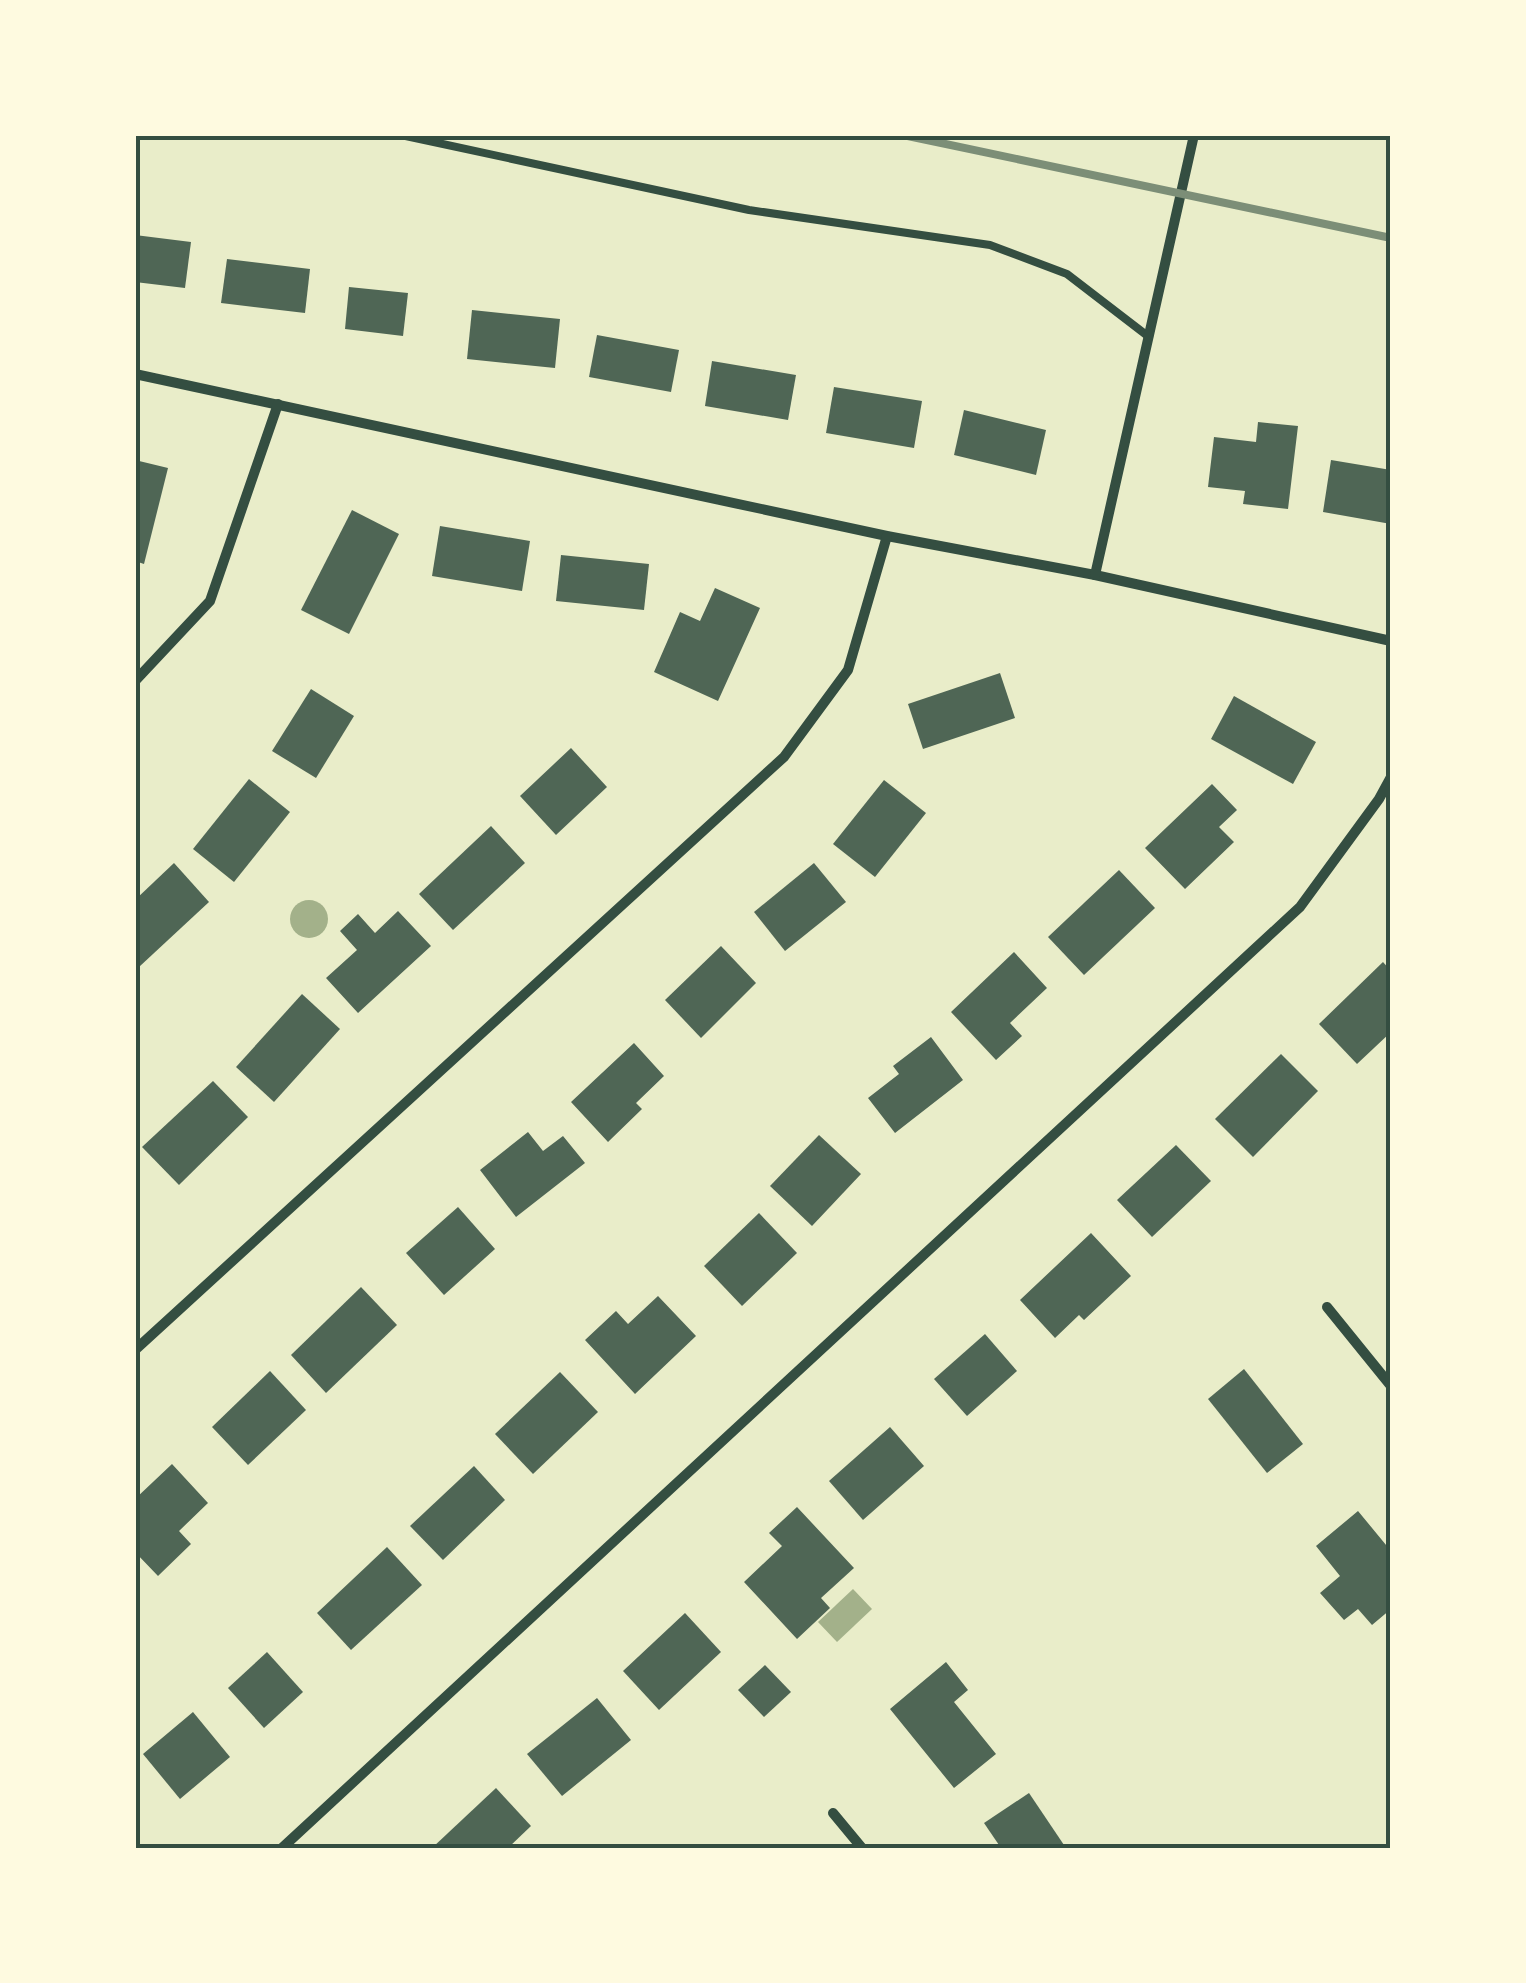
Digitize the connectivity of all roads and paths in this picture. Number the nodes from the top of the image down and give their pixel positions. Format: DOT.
graph roads {
  1 [pos="401,135"];
  2 [pos="1194,135"];
  3 [pos="1150,338"];
  4 [pos="135,374"];
  5 [pos="278,404"];
  6 [pos="887,536"];
  7 [pos="1095,575"];
  8 [pos="1391,641"];
  9 [pos="135,681"];
  10 [pos="1391,777"];
  11 [pos="1327,1307"];
  12 [pos="135,1350"];
  13 [pos="1391,1386"];
  14 [pos="833,1814"];
  15 [pos="282,1848"];
  16 [pos="862,1848"];
  1 -- 3 [label="lane"];
  2 -- 3 [label="street"];
  3 -- 7 [label="street"];
  4 -- 5 [label="street"];
  5 -- 6 [label="street"];
  5 -- 9 [label="street"];
  6 -- 7 [label="street"];
  6 -- 12 [label="street"];
  7 -- 8 [label="street"];
  10 -- 15 [label="street"];
  11 -- 13 [label="street"];
  14 -- 16 [label="street"];
}
